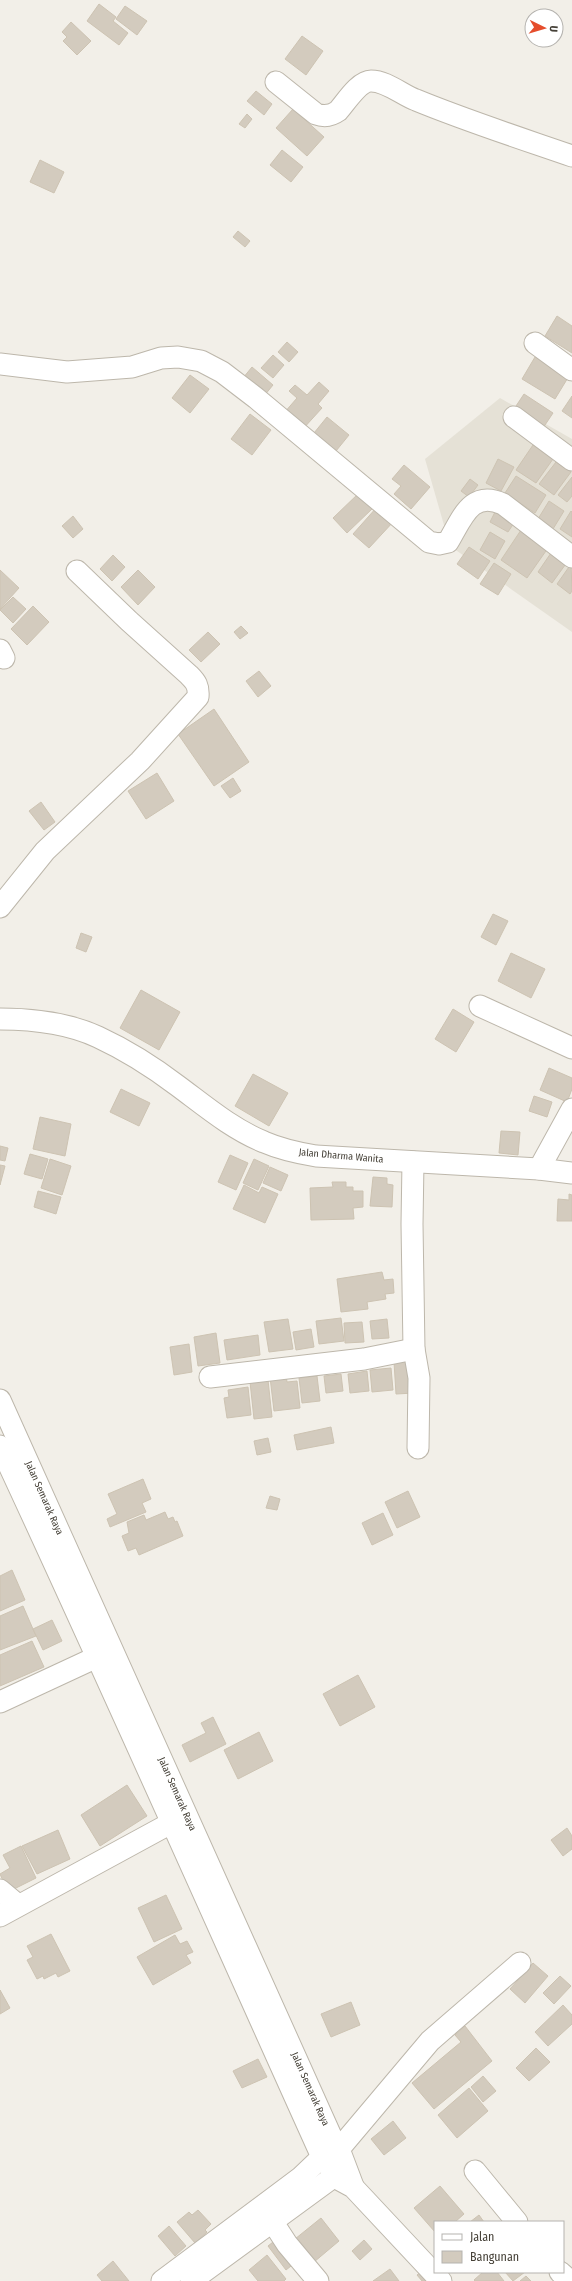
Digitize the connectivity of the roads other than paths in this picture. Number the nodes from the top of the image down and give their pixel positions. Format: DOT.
graph roads {
  1 [pos="276,82"];
  2 [pos="572,156"];
  3 [pos="535,343"];
  4 [pos="0,364"];
  5 [pos="572,370"];
  6 [pos="514,417"];
  7 [pos="572,460"];
  8 [pos="572,557"];
  9 [pos="78,571"];
  10 [pos="0,907"];
  11 [pos="480,1006"];
  12 [pos="0,1019"];
  13 [pos="572,1048"];
  14 [pos="572,1109"];
  15 [pos="413,1162"];
  16 [pos="539,1169"];
  17 [pos="572,1173"];
  18 [pos="414,1349"];
  19 [pos="210,1377"];
  20 [pos="0,1400"];
  21 [pos="6,1431"];
  22 [pos="0,1446"];
  23 [pos="418,1448"];
  24 [pos="98,1656"];
  25 [pos="0,1702"];
  26 [pos="177,1816"];
  27 [pos="0,1890"];
  28 [pos="18,1905"];
  29 [pos="0,1916"];
  30 [pos="520,1963"];
  31 [pos="336,2161"];
  32 [pos="475,2171"];
  33 [pos="272,2221"];
  34 [pos="516,2221"];
  35 [pos="561,2273"];
  36 [pos="162,2281"];
  37 [pos="191,2281"];
  38 [pos="318,2281"];
  39 [pos="441,2281"];
  40 [pos="570,2281"];
  1 -- 2 [label="street"];
  3 -- 5 [label="street"];
  4 -- 8 [label="street"];
  6 -- 7 [label="street"];
  9 -- 10 [label="street"];
  11 -- 13 [label="street"];
  12 -- 15 [label="street, Jalan Dharma Wanita"];
  14 -- 16 [label="street"];
  15 -- 16 [label="street, Jalan Dharma Wanita"];
  15 -- 18 [label="street"];
  16 -- 17 [label="street, Jalan Dharma Wanita"];
  18 -- 19 [label="street"];
  18 -- 23 [label="street"];
  20 -- 21 [label="street, Jalan Semarak Raya"];
  21 -- 26 [label="street, Jalan Semarak Raya"];
  22 -- 24 [label="street, Jalan Semarak Raya"];
  24 -- 25 [label="street"];
  24 -- 26 [label="street, Jalan Semarak Raya"];
  26 -- 28 [label="street"];
  26 -- 31 [label="street, Jalan Semarak Raya"];
  27 -- 28 [label="street"];
  28 -- 29 [label="street"];
  30 -- 31 [label="street"];
  31 -- 33 [label="street"];
  31 -- 36 [label="street"];
  31 -- 39 [label="street, Jalan Semarak Raya"];
  32 -- 34 [label="street"];
  33 -- 37 [label="street"];
  33 -- 38 [label="street"];
  35 -- 40 [label="street"];
}
